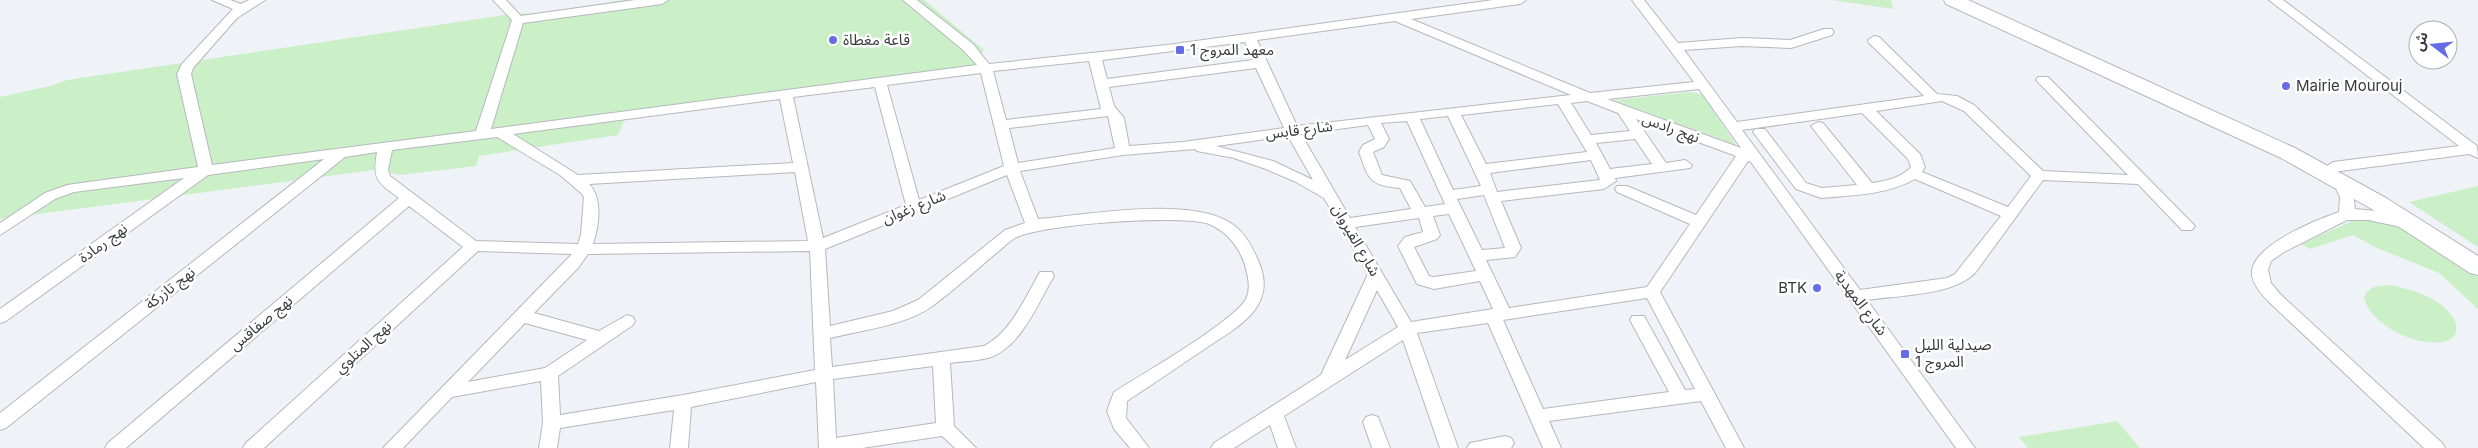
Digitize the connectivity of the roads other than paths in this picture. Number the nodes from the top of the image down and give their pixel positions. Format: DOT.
graph roads {
  1 [pos="218,0"];
  2 [pos="259,0"];
  3 [pos="499,0"];
  4 [pos="569,0"];
  5 [pos="662,0"];
  6 [pos="909,0"];
  7 [pos="1520,0"];
  8 [pos="1638,0"];
  9 [pos="1953,0"];
  10 [pos="1981,0"];
  11 [pos="2275,0"];
  12 [pos="605,4"];
  13 [pos="242,8"];
  14 [pos="568,13"];
  15 [pos="1395,17"];
  16 [pos="518,20"];
  17 [pos="1828,32"];
  18 [pos="1249,38"];
  19 [pos="1874,40"];
  20 [pos="1675,47"];
  21 [pos="1095,57"];
  22 [pos="1260,63"];
  23 [pos="986,68"];
  24 [pos="2043,80"];
  25 [pos="880,82"];
  26 [pos="1101,84"];
  27 [pos="1702,85"];
  28 [pos="786,96"];
  29 [pos="1588,97"];
  30 [pos="1933,98"];
  31 [pos="1562,100"];
  32 [pos="1865,108"];
  33 [pos="1622,110"];
  34 [pos="1110,112"];
  35 [pos="1453,112"];
  36 [pos="1412,117"];
  37 [pos="1373,120"];
  38 [pos="1000,125"];
  39 [pos="1733,126"];
  40 [pos="1818,126"];
  41 [pos="1292,130"];
  42 [pos="499,132"];
  43 [pos="1760,132"];
  44 [pos="482,134"];
  45 [pos="1639,134"];
  46 [pos="1588,140"];
  47 [pos="1183,146"];
  48 [pos="385,148"];
  49 [pos="1124,151"];
  50 [pos="2475,151"];
  51 [pos="341,153"];
  52 [pos="1596,155"];
  53 [pos="1750,157"];
  54 [pos="1684,165"];
  55 [pos="801,167"];
  56 [pos="1012,168"];
  57 [pos="1662,168"];
  58 [pos="206,169"];
  59 [pos="1482,169"];
  60 [pos="2336,173"];
  61 [pos="1607,174"];
  62 [pos="1915,174"];
  63 [pos="2040,175"];
  64 [pos="575,180"];
  65 [pos="2142,180"];
  66 [pos="1866,187"];
  67 [pos="1622,189"];
  68 [pos="1491,194"];
  69 [pos="409,198"];
  70 [pos="1332,198"];
  71 [pos="1451,202"];
  72 [pos="914,207"];
  73 [pos="1422,212"];
  74 [pos="2011,214"];
  75 [pos="2346,215"];
  76 [pos="1699,222"];
  77 [pos="1347,223"];
  78 [pos="2411,224"];
  79 [pos="1033,225"];
  80 [pos="2187,226"];
  81 [pos="0,230"];
  82 [pos="474,246"];
  83 [pos="817,246"];
  84 [pos="584,249"];
  85 [pos="2478,255"];
  86 [pos="1476,256"];
  87 [pos="2478,267"];
  88 [pos="1376,273"];
  89 [pos="1486,275"];
  90 [pos="1046,276"];
  91 [pos="1652,292"];
  92 [pos="1854,296"];
  93 [pos="1498,314"];
  94 [pos="522,316"];
  95 [pos="0,317"];
  96 [pos="1638,320"];
  97 [pos="627,321"];
  98 [pos="1407,329"];
  99 [pos="823,334"];
  100 [pos="602,338"];
  101 [pos="941,360"];
  102 [pos="549,373"];
  103 [pos="825,374"];
  104 [pos="1328,380"];
  105 [pos="447,392"];
  106 [pos="1706,394"];
  107 [pos="1680,397"];
  108 [pos="683,402"];
  109 [pos="1275,414"];
  110 [pos="1538,416"];
  111 [pos="1372,422"];
  112 [pos="0,423"];
  113 [pos="552,423"];
  114 [pos="945,429"];
  115 [pos="1505,443"];
  116 [pos="828,447"];
  117 [pos="114,448"];
  118 [pos="252,448"];
  119 [pos="392,448"];
  120 [pos="548,448"];
  121 [pos="679,448"];
  122 [pos="967,448"];
  123 [pos="1140,448"];
  124 [pos="1220,448"];
  125 [pos="1287,448"];
  126 [pos="1381,448"];
  127 [pos="1449,448"];
  128 [pos="1476,448"];
  129 [pos="1552,448"];
  130 [pos="1735,448"];
  131 [pos="1966,448"];
  132 [pos="2436,448"];
  1 -- 13 [label="street"];
  2 -- 13 [label="street"];
  3 -- 16 [label="street"];
  4 -- 14 [label="street"];
  5 -- 12 [label="street"];
  6 -- 23 [label="street"];
  7 -- 15 [label="street"];
  8 -- 20 [label="street, شارع المهدية"];
  9 -- 60 [label="highway"];
  10 -- 60 [label="highway"];
  11 -- 50 [label="street"];
  12 -- 14 [label="street"];
  13 -- 58 [label="street"];
  14 -- 16 [label="street"];
  15 -- 18 [label="street"];
  15 -- 29 [label="street, نهج رادس"];
  16 -- 44 [label="street"];
  17 -- 20 [label="street"];
  18 -- 21 [label="street"];
  18 -- 22 [label="street, شارع القيروان"];
  19 -- 30 [label="street"];
  20 -- 27 [label="street, شارع المهدية"];
  21 -- 23 [label="street"];
  21 -- 26 [label="street"];
  22 -- 26 [label="street"];
  22 -- 41 [label="street, شارع القيروان"];
  23 -- 25 [label="street"];
  23 -- 38 [label="street"];
  24 -- 65 [label="street"];
  25 -- 28 [label="street"];
  25 -- 72 [label="street"];
  26 -- 34 [label="street"];
  27 -- 29 [label="street, شارع قابس"];
  27 -- 39 [label="street, شارع المهدية"];
  28 -- 42 [label="street"];
  28 -- 55 [label="street"];
  29 -- 31 [label="street, شارع قابس"];
  29 -- 33 [label="street, نهج رادس"];
  30 -- 32 [label="street"];
  30 -- 63 [label="street"];
  31 -- 35 [label="street, شارع قابس"];
  31 -- 46 [label="street"];
  32 -- 39 [label="street"];
  32 -- 62 [label="street"];
  33 -- 45 [label="street"];
  33 -- 53 [label="street, نهج رادس"];
  34 -- 38 [label="street"];
  34 -- 49 [label="street"];
  35 -- 36 [label="street, شارع قابس"];
  35 -- 59 [label="street"];
  36 -- 37 [label="street, شارع قابس"];
  36 -- 71 [label="street"];
  37 -- 41 [label="street, شارع قابس"];
  37 -- 73 [label="street"];
  38 -- 56 [label="street"];
  39 -- 53 [label="street, شارع المهدية"];
  40 -- 66 [label="street"];
  41 -- 47 [label="street, شارع قابس"];
  41 -- 70 [label="street, شارع القيروان"];
  42 -- 44 [label="street"];
  42 -- 64 [label="street"];
  43 -- 66 [label="street"];
  44 -- 48 [label="street"];
  45 -- 46 [label="street"];
  45 -- 57 [label="street"];
  46 -- 52 [label="street"];
  47 -- 49 [label="street, شارع قابس"];
  47 -- 70 [label="street"];
  48 -- 51 [label="street"];
  48 -- 69 [label="street"];
  49 -- 56 [label="street, شارع قابس"];
  50 -- 60 [label="street"];
  51 -- 58 [label="street"];
  51 -- 112 [label="street, نهج تازركة"];
  52 -- 59 [label="street"];
  52 -- 61 [label="street"];
  53 -- 76 [label="street"];
  53 -- 92 [label="street, شارع المهدية"];
  54 -- 57 [label="street"];
  55 -- 64 [label="street"];
  55 -- 83 [label="street"];
  56 -- 72 [label="street, شارع زغوان"];
  56 -- 79 [label="street"];
  57 -- 61 [label="street"];
  58 -- 81 [label="street"];
  58 -- 95 [label="street, نهج رمادة"];
  59 -- 68 [label="street"];
  60 -- 75 [label="street"];
  60 -- 78 [label="highway"];
  60 -- 85 [label="highway"];
  61 -- 68 [label="street"];
  62 -- 66 [label="street"];
  62 -- 74 [label="street"];
  63 -- 65 [label="street"];
  63 -- 74 [label="street"];
  64 -- 84 [label="street"];
  65 -- 80 [label="street"];
  67 -- 76 [label="street"];
  68 -- 71 [label="street"];
  68 -- 86 [label="street"];
  69 -- 82 [label="street"];
  69 -- 117 [label="street, نهج صفاقس"];
  70 -- 77 [label="street, شارع القيروان"];
  71 -- 73 [label="street"];
  71 -- 86 [label="street"];
  72 -- 83 [label="street, شارع زغوان"];
  73 -- 77 [label="street"];
  73 -- 89 [label="street"];
  74 -- 92 [label="street"];
  75 -- 78 [label="street"];
  75 -- 132 [label="street"];
  76 -- 91 [label="street"];
  77 -- 88 [label="street, شارع القيروان"];
  78 -- 87 [label="highway"];
  79 -- 99 [label="street"];
  79 -- 123 [label="street"];
  82 -- 84 [label="street"];
  82 -- 118 [label="street, نهج المتلوي"];
  83 -- 84 [label="street"];
  83 -- 99 [label="street"];
  84 -- 94 [label="street"];
  86 -- 89 [label="street"];
  88 -- 98 [label="street, شارع القيروان"];
  88 -- 104 [label="street"];
  89 -- 93 [label="street"];
  90 -- 101 [label="street"];
  91 -- 93 [label="street"];
  91 -- 106 [label="street"];
  92 -- 131 [label="street, شارع المهدية"];
  93 -- 98 [label="street"];
  93 -- 110 [label="street"];
  94 -- 100 [label="street"];
  94 -- 105 [label="street"];
  96 -- 107 [label="street"];
  97 -- 100 [label="street"];
  98 -- 104 [label="street"];
  98 -- 127 [label="street, شارع القيروان"];
  99 -- 103 [label="street"];
  100 -- 102 [label="street"];
  101 -- 103 [label="street"];
  101 -- 114 [label="street"];
  102 -- 105 [label="street"];
  102 -- 113 [label="street"];
  103 -- 108 [label="street"];
  103 -- 116 [label="street"];
  104 -- 109 [label="street"];
  105 -- 119 [label="street"];
  106 -- 107 [label="street"];
  106 -- 130 [label="street"];
  107 -- 110 [label="street"];
  108 -- 113 [label="street"];
  108 -- 121 [label="street"];
  109 -- 124 [label="street"];
  109 -- 125 [label="street"];
  110 -- 129 [label="street"];
  111 -- 126 [label="street"];
  113 -- 120 [label="street"];
  114 -- 116 [label="street"];
  114 -- 122 [label="street"];
  115 -- 128 [label="street"];
}
